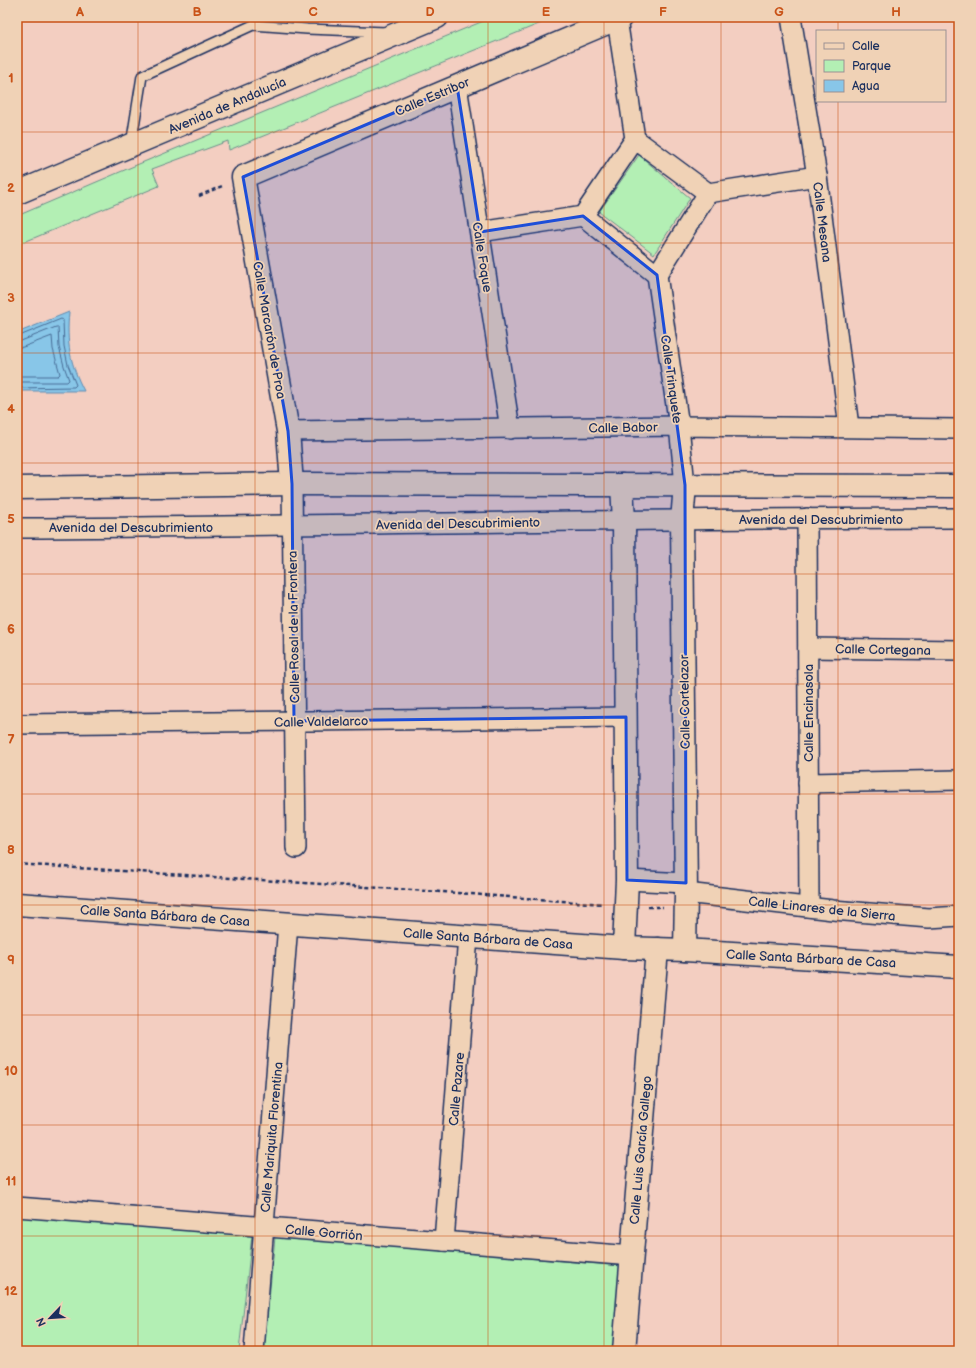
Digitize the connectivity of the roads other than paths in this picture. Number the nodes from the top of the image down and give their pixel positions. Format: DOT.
graph roads {
  1 [pos="437,17"];
  2 [pos="791,17"];
  3 [pos="618,18"];
  4 [pos="399,32"];
  5 [pos="457,86"];
  6 [pos="635,139"];
  7 [pos="131,146"];
  8 [pos="244,176"];
  9 [pos="817,176"];
  10 [pos="17,193"];
  11 [pos="708,193"];
  12 [pos="583,216"];
  13 [pos="480,232"];
  14 [pos="657,275"];
  15 [pos="679,426"];
  16 [pos="849,427"];
  17 [pos="959,428"];
  18 [pos="510,429"];
  19 [pos="288,431"];
  20 [pos="292,484"];
  21 [pos="622,485"];
  22 [pos="685,485"];
  23 [pos="959,486"];
  24 [pos="17,488"];
  25 [pos="807,518"];
  26 [pos="959,518"];
  27 [pos="624,521"];
  28 [pos="682,521"];
  29 [pos="292,526"];
  30 [pos="17,528"];
  31 [pos="808,648"];
  32 [pos="959,650"];
  33 [pos="626,717"];
  34 [pos="294,721"];
  35 [pos="17,724"];
  36 [pos="959,780"];
  37 [pos="808,783"];
  38 [pos="296,848"];
  39 [pos="627,880"];
  40 [pos="686,895"];
  41 [pos="17,904"];
  42 [pos="809,907"];
  43 [pos="959,916"];
  44 [pos="288,924"];
  45 [pos="468,937"];
  46 [pos="624,948"];
  47 [pos="657,949"];
  48 [pos="684,950"];
  49 [pos="959,966"];
  50 [pos="17,1207"];
  51 [pos="264,1227"];
  52 [pos="444,1241"];
  53 [pos="632,1256"];
  54 [pos="254,1351"];
  55 [pos="624,1351"];
  1 -- 4 [label="main road, Avenida de Andalucía"];
  2 -- 9 [label="street, Calle Mesana"];
  3 -- 5 [label="main road, Calle Estribor"];
  3 -- 6 [label="street"];
  4 -- 7 [label="main road, Avenida de Andalucía"];
  4 -- 7 [label="lane"];
  5 -- 8 [label="main road, Calle Estribor"];
  5 -- 13 [label="street, Calle Foque"];
  6 -- 11 [label="street"];
  6 -- 12 [label="street"];
  7 -- 10 [label="main road, Avenida de Andalucía"];
  8 -- 19 [label="main road, Calle Marcarón de Proa"];
  9 -- 11 [label="street"];
  9 -- 16 [label="street, Calle Mesana"];
  11 -- 14 [label="street"];
  12 -- 13 [label="street"];
  12 -- 14 [label="street"];
  13 -- 18 [label="street, Calle Foque"];
  14 -- 15 [label="street, Calle Trinquete"];
  15 -- 16 [label="street, Calle Babor"];
  15 -- 18 [label="street, Calle Babor"];
  15 -- 22 [label="street, Calle Trinquete"];
  16 -- 17 [label="street, Calle Babor"];
  18 -- 19 [label="street, Calle Babor"];
  19 -- 20 [label="main road, Calle Marcarón de Proa"];
  20 -- 21 [label="main road"];
  20 -- 24 [label="main road"];
  20 -- 29 [label="street"];
  21 -- 22 [label="main road"];
  21 -- 27 [label="main road"];
  22 -- 23 [label="main road"];
  22 -- 28 [label="main road"];
  25 -- 26 [label="street, Avenida del Descubrimiento"];
  25 -- 28 [label="street, Avenida del Descubrimiento"];
  25 -- 31 [label="street, Calle Encinasola"];
  27 -- 28 [label="street, Avenida del Descubrimiento"];
  27 -- 29 [label="street, Avenida del Descubrimiento"];
  27 -- 33 [label="main road"];
  28 -- 40 [label="main road, Calle Cortelazor"];
  29 -- 30 [label="street, Avenida del Descubrimiento"];
  29 -- 34 [label="street, Calle Rosal de la Frontera"];
  31 -- 32 [label="street, Calle Cortegana"];
  31 -- 37 [label="street, Calle Encinasola"];
  33 -- 34 [label="street, Calle Valdelarco"];
  33 -- 39 [label="main road"];
  34 -- 35 [label="street, Calle Valdelarco"];
  34 -- 38 [label="street, Calle Rosal de la Frontera"];
  36 -- 37 [label="street"];
  37 -- 42 [label="street, Calle Encinasola"];
  39 -- 40 [label="street"];
  39 -- 46 [label="main road"];
  40 -- 42 [label="street, Calle Linares de la Sierra"];
  40 -- 48 [label="main road, Calle Cortelazor"];
  41 -- 44 [label="main road, Calle Santa Bárbara de Casa"];
  42 -- 43 [label="street, Calle Linares de la Sierra"];
  44 -- 45 [label="main road, Calle Santa Bárbara de Casa"];
  44 -- 51 [label="street, Calle Mariquita Florentina"];
  45 -- 46 [label="main road, Calle Santa Bárbara de Casa"];
  45 -- 52 [label="street, Calle Pazare"];
  46 -- 47 [label="main road, Calle Santa Bárbara de Casa"];
  47 -- 48 [label="main road, Calle Santa Bárbara de Casa"];
  47 -- 53 [label="main road, Calle Luis García Gallego"];
  48 -- 49 [label="main road, Calle Santa Bárbara de Casa"];
  50 -- 51 [label="street, Calle Gorrión"];
  51 -- 52 [label="street, Calle Gorrión"];
  51 -- 54 [label="street, Calle Mariquita Florentina"];
  52 -- 53 [label="street, Calle Gorrión"];
  53 -- 55 [label="main road, Calle Luis García Gallego"];
}
